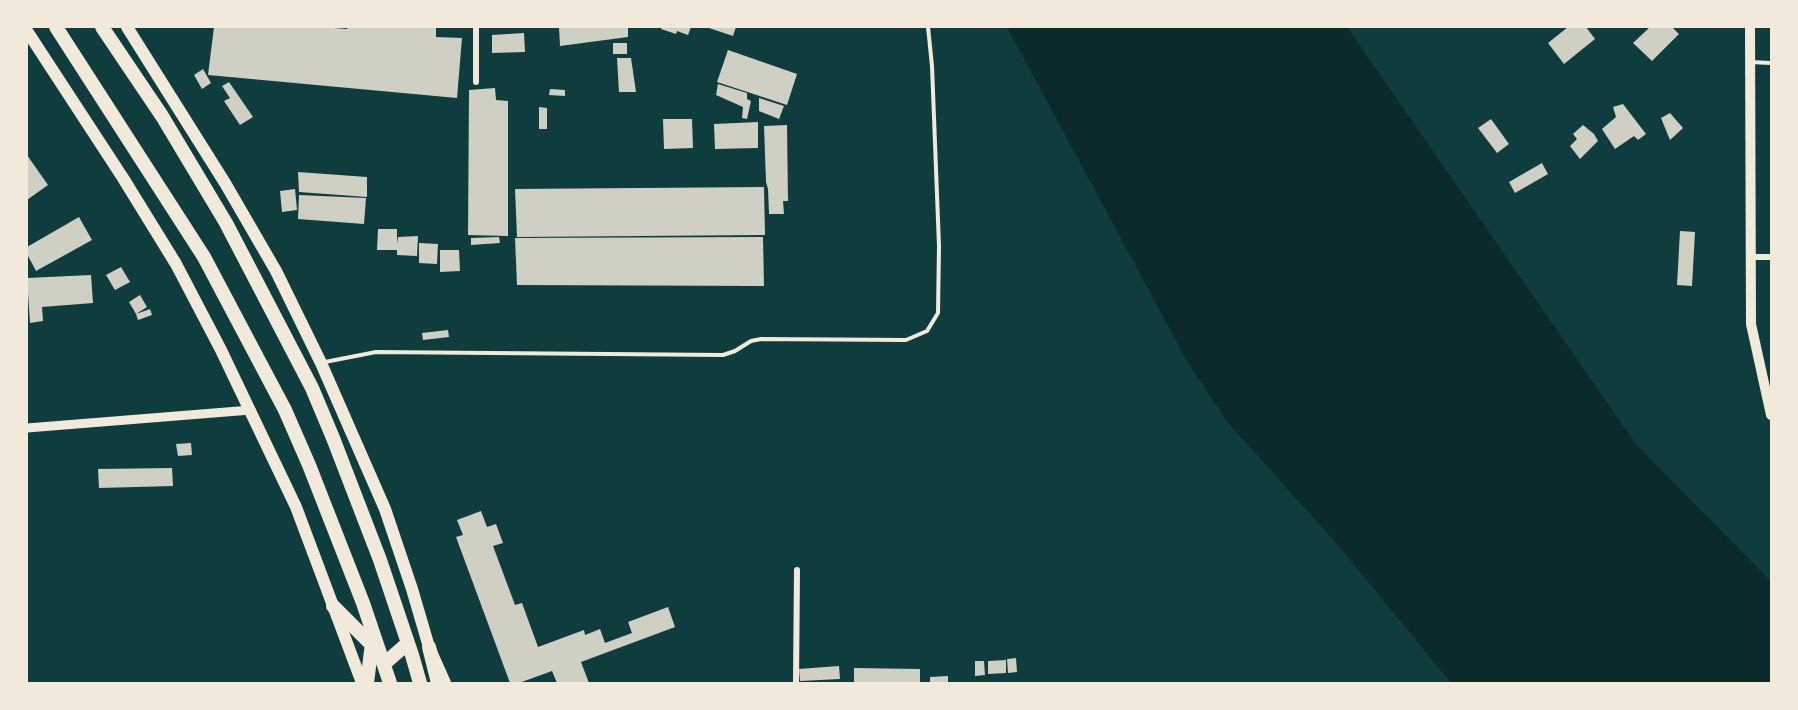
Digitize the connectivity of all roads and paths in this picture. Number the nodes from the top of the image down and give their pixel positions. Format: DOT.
graph roads {
  1 [pos="56,27"];
  2 [pos="102,27"];
  3 [pos="127,27"];
  4 [pos="476,27"];
  5 [pos="927,27"];
  6 [pos="1750,27"];
  7 [pos="27,31"];
  8 [pos="1750,62"];
  9 [pos="1771,63"];
  10 [pos="476,82"];
  11 [pos="1771,256"];
  12 [pos="1750,257"];
  13 [pos="321,363"];
  14 [pos="251,410"];
  15 [pos="1771,415"];
  16 [pos="27,428"];
  17 [pos="797,570"];
  18 [pos="363,603"];
  19 [pos="333,606"];
  20 [pos="372,645"];
  21 [pos="429,647"];
  22 [pos="410,649"];
  23 [pos="384,664"];
  24 [pos="390,682"];
  25 [pos="362,683"];
  26 [pos="367,683"];
  27 [pos="420,683"];
  28 [pos="429,683"];
  29 [pos="438,683"];
  30 [pos="445,683"];
  31 [pos="796,683"];
  1 -- 18 [label="highway"];
  2 -- 22 [label="highway"];
  3 -- 13 [label="main road"];
  4 -- 10 [label="street"];
  5 -- 13 [label="lane"];
  6 -- 8 [label="main road"];
  7 -- 14 [label="main road"];
  8 -- 9 [label="lane"];
  8 -- 12 [label="main road"];
  11 -- 12 [label="street"];
  12 -- 15 [label="main road"];
  13 -- 21 [label="main road"];
  14 -- 16 [label="street"];
  14 -- 19 [label="main road"];
  17 -- 31 [label="street"];
  18 -- 20 [label="highway"];
  18 -- 23 [label="highway"];
  19 -- 20 [label="highway"];
  19 -- 25 [label="main road"];
  20 -- 24 [label="highway"];
  20 -- 26 [label="highway"];
  21 -- 29 [label="highway"];
  21 -- 30 [label="main road"];
  22 -- 23 [label="highway"];
  22 -- 27 [label="highway"];
  22 -- 28 [label="highway"];
  23 -- 24 [label="highway"];
}
